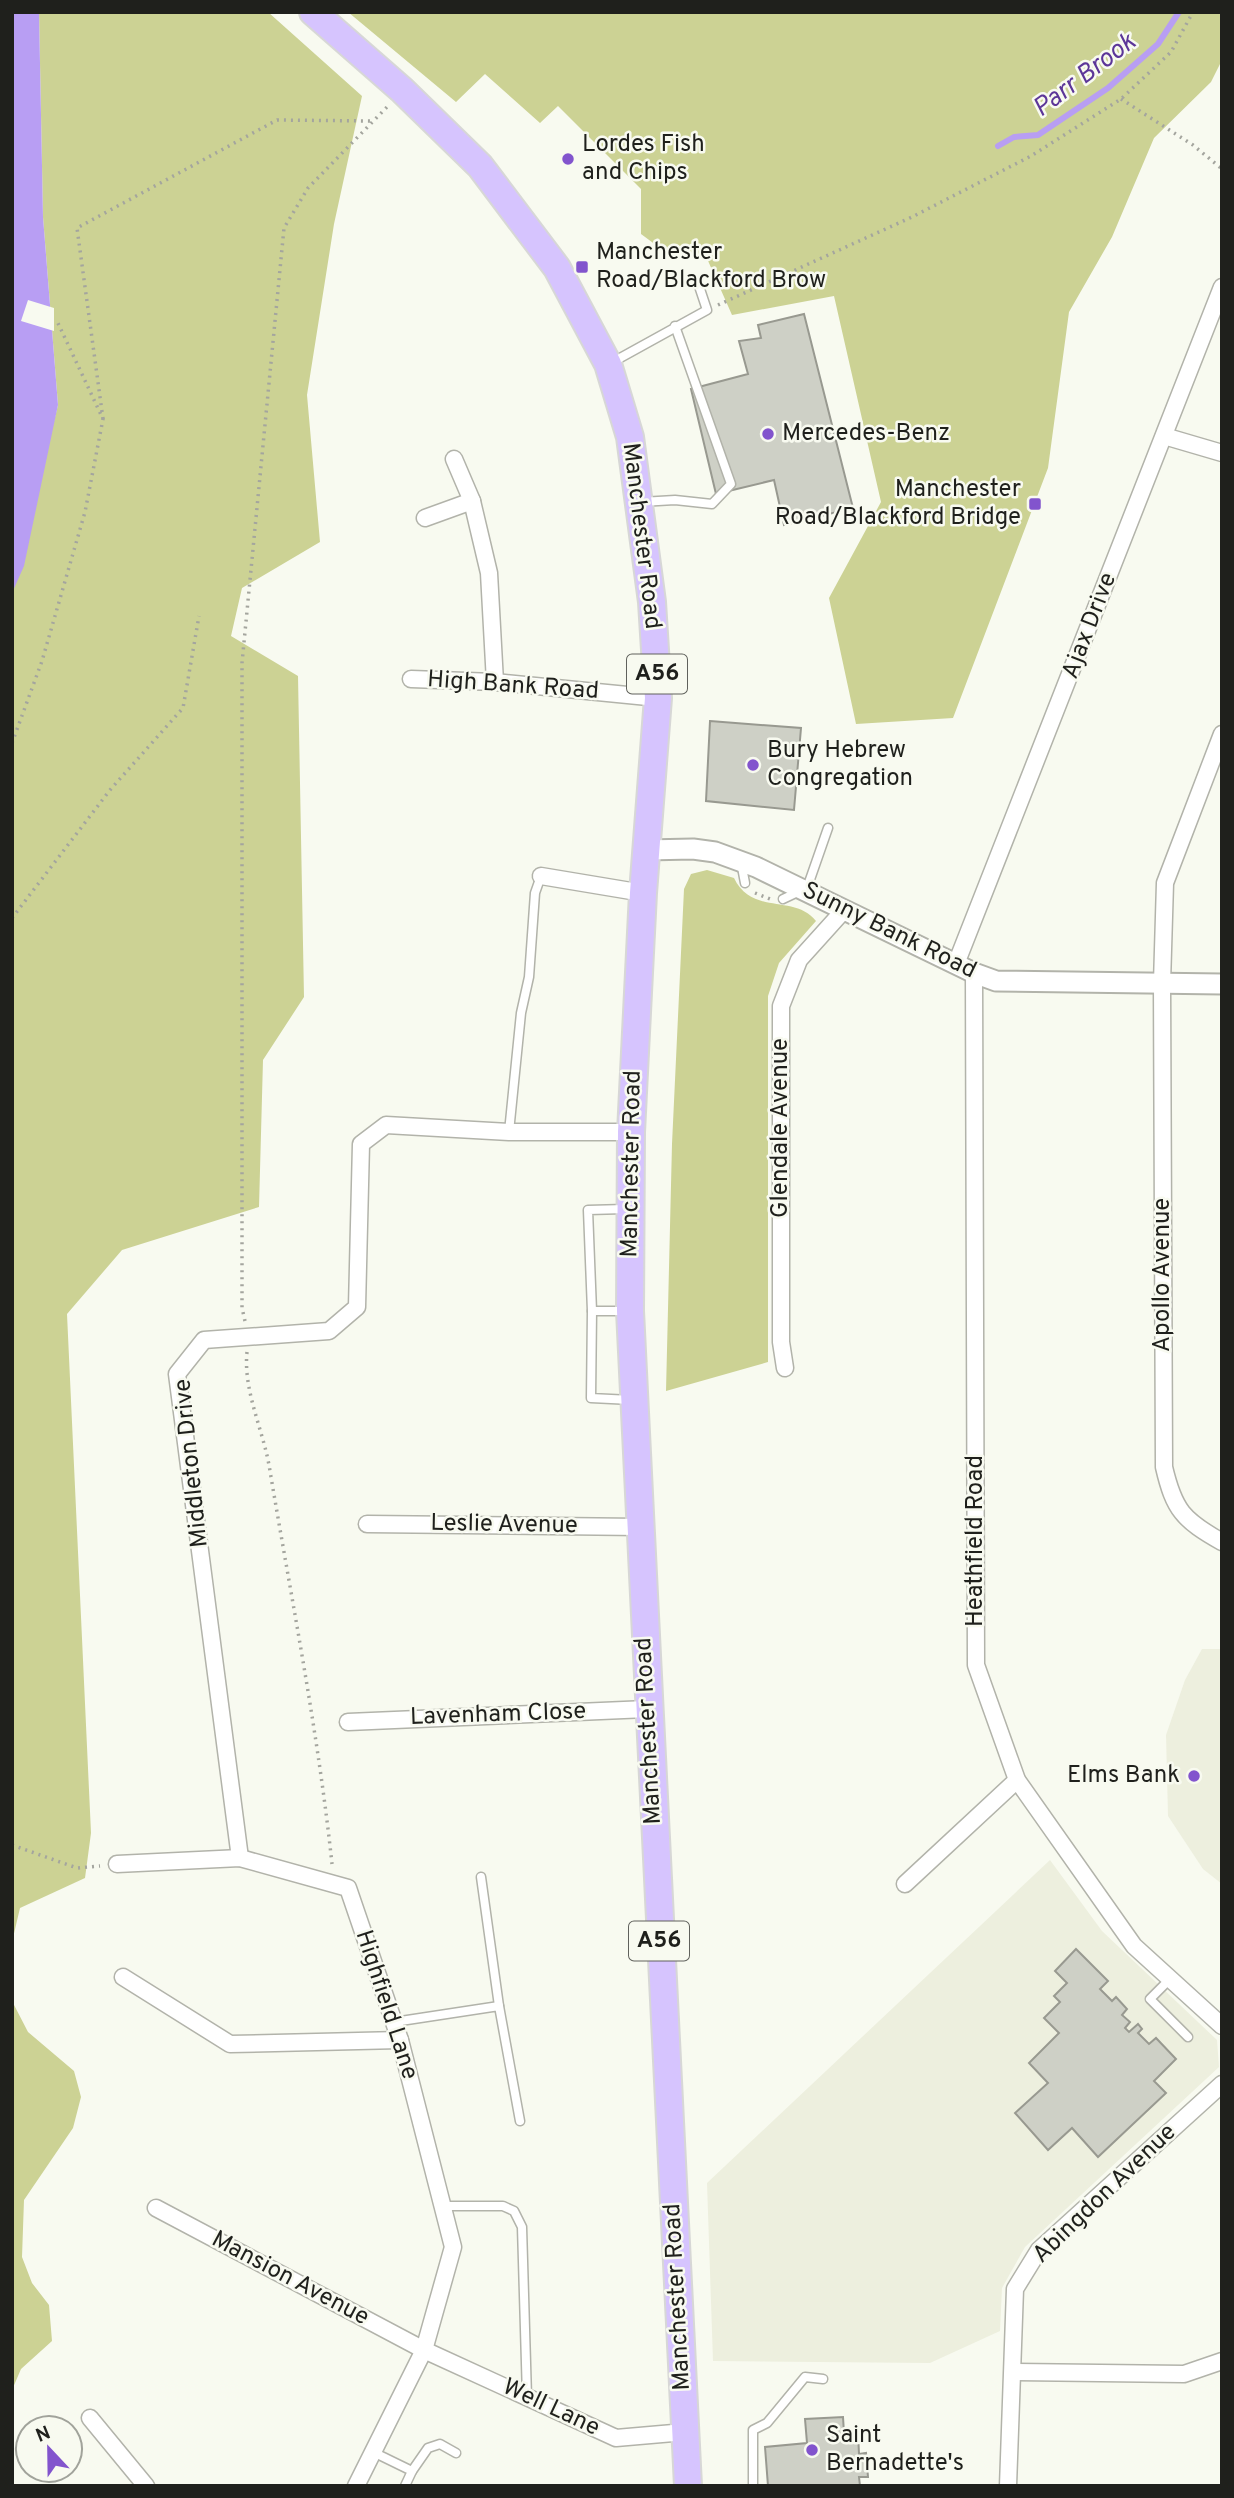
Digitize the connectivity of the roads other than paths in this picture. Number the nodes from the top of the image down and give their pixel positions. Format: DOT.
graph roads {
  1 [pos="313,12"];
  2 [pos="699,286"];
  3 [pos="1222,287"];
  4 [pos="675,326"];
  5 [pos="608,364"];
  6 [pos="1164,436"];
  7 [pos="1222,453"];
  8 [pos="454,459"];
  9 [pos="472,502"];
  10 [pos="638,502"];
  11 [pos="425,519"];
  12 [pos="411,679"];
  13 [pos="495,681"];
  14 [pos="658,698"];
  15 [pos="1222,734"];
  16 [pos="828,828"];
  17 [pos="646,850"];
  18 [pos="741,862"];
  19 [pos="541,876"];
  20 [pos="745,883"];
  21 [pos="804,890"];
  22 [pos="643,892"];
  23 [pos="783,899"];
  24 [pos="845,909"];
  25 [pos="965,968"];
  26 [pos="1162,984"];
  27 [pos="1222,984"];
  28 [pos="509,1132"];
  29 [pos="631,1132"];
  30 [pos="630,1209"];
  31 [pos="592,1311"];
  32 [pos="630,1311"];
  33 [pos="785,1368"];
  34 [pos="634,1400"];
  35 [pos="367,1524"];
  36 [pos="641,1527"];
  37 [pos="1222,1542"];
  38 [pos="647,1709"];
  39 [pos="348,1721"];
  40 [pos="1017,1780"];
  41 [pos="240,1858"];
  42 [pos="117,1864"];
  43 [pos="481,1877"];
  44 [pos="905,1884"];
  45 [pos="122,1977"];
  46 [pos="1170,1979"];
  47 [pos="499,2006"];
  48 [pos="394,2022"];
  49 [pos="1222,2026"];
  50 [pos="1188,2037"];
  51 [pos="400,2040"];
  52 [pos="1222,2084"];
  53 [pos="520,2121"];
  54 [pos="442,2206"];
  55 [pos="156,2208"];
  56 [pos="424,2350"];
  57 [pos="1222,2361"];
  58 [pos="1013,2372"];
  59 [pos="823,2379"];
  60 [pos="527,2397"];
  61 [pos="90,2417"];
  62 [pos="685,2432"];
  63 [pos="373,2452"];
  64 [pos="456,2453"];
  65 [pos="412,2471"];
  66 [pos="146,2486"];
  67 [pos="356,2486"];
  68 [pos="405,2486"];
  69 [pos="688,2486"];
  70 [pos="753,2486"];
  71 [pos="1008,2486"];
  1 -- 5 [label="highway, Manchester Road / A56"];
  2 -- 4 [label="lane"];
  3 -- 6 [label="street, Ajax Drive"];
  4 -- 5 [label="lane"];
  4 -- 10 [label="lane"];
  5 -- 10 [label="highway, Manchester Road / A56"];
  6 -- 7 [label="street"];
  6 -- 25 [label="street, Ajax Drive"];
  8 -- 9 [label="street"];
  9 -- 11 [label="street"];
  9 -- 13 [label="street"];
  10 -- 14 [label="highway, Manchester Road / A56"];
  12 -- 13 [label="street, High Bank Road"];
  13 -- 14 [label="street, High Bank Road"];
  14 -- 17 [label="highway, Manchester Road / A56"];
  15 -- 26 [label="street, Apollo Avenue"];
  16 -- 21 [label="lane"];
  17 -- 18 [label="street, Sunny Bank Road"];
  17 -- 22 [label="highway, Manchester Road / A56"];
  18 -- 20 [label="lane"];
  18 -- 21 [label="street, Sunny Bank Road"];
  19 -- 22 [label="street"];
  19 -- 28 [label="lane"];
  21 -- 23 [label="lane"];
  21 -- 24 [label="street, Sunny Bank Road"];
  22 -- 29 [label="highway, Manchester Road / A56"];
  24 -- 25 [label="street, Sunny Bank Road"];
  24 -- 33 [label="street, Glendale Avenue"];
  25 -- 26 [label="street, Sunny Bank Road"];
  25 -- 40 [label="street, Heathfield Road"];
  26 -- 27 [label="street, Sunny Bank Road"];
  26 -- 37 [label="street, Apollo Avenue"];
  28 -- 29 [label="street, Middleton Drive"];
  28 -- 41 [label="street, Middleton Drive"];
  29 -- 30 [label="highway, Manchester Road / A56"];
  30 -- 31 [label="lane"];
  30 -- 32 [label="highway, Manchester Road / A56"];
  31 -- 32 [label="lane"];
  31 -- 34 [label="lane"];
  32 -- 34 [label="highway, Manchester Road / A56"];
  34 -- 36 [label="highway, Manchester Road / A56"];
  35 -- 36 [label="street, Leslie Avenue"];
  36 -- 38 [label="highway, Manchester Road / A56"];
  38 -- 39 [label="street, Lavenham Close"];
  38 -- 62 [label="highway, Manchester Road / A56"];
  40 -- 44 [label="street"];
  40 -- 46 [label="street, Heathfield Road"];
  41 -- 42 [label="street"];
  41 -- 48 [label="street, Highfield Lane"];
  43 -- 47 [label="lane"];
  45 -- 51 [label="street"];
  46 -- 49 [label="street, Heathfield Road"];
  46 -- 50 [label="lane"];
  47 -- 48 [label="lane"];
  47 -- 53 [label="lane"];
  48 -- 51 [label="street, Highfield Lane"];
  51 -- 54 [label="street, Highfield Lane"];
  52 -- 58 [label="street, Abingdon Avenue"];
  54 -- 56 [label="street, Highfield Lane"];
  54 -- 60 [label="lane"];
  55 -- 56 [label="street, Mansion Avenue"];
  56 -- 60 [label="street, Well Lane"];
  56 -- 63 [label="street, Highfield Lane"];
  57 -- 58 [label="street"];
  58 -- 71 [label="street, Abingdon Avenue"];
  59 -- 70 [label="lane"];
  60 -- 62 [label="street, Well Lane"];
  61 -- 66 [label="street"];
  62 -- 69 [label="highway, A56"];
  63 -- 65 [label="lane"];
  63 -- 67 [label="street, Highfield Lane"];
  64 -- 65 [label="lane"];
  65 -- 68 [label="lane"];
}
